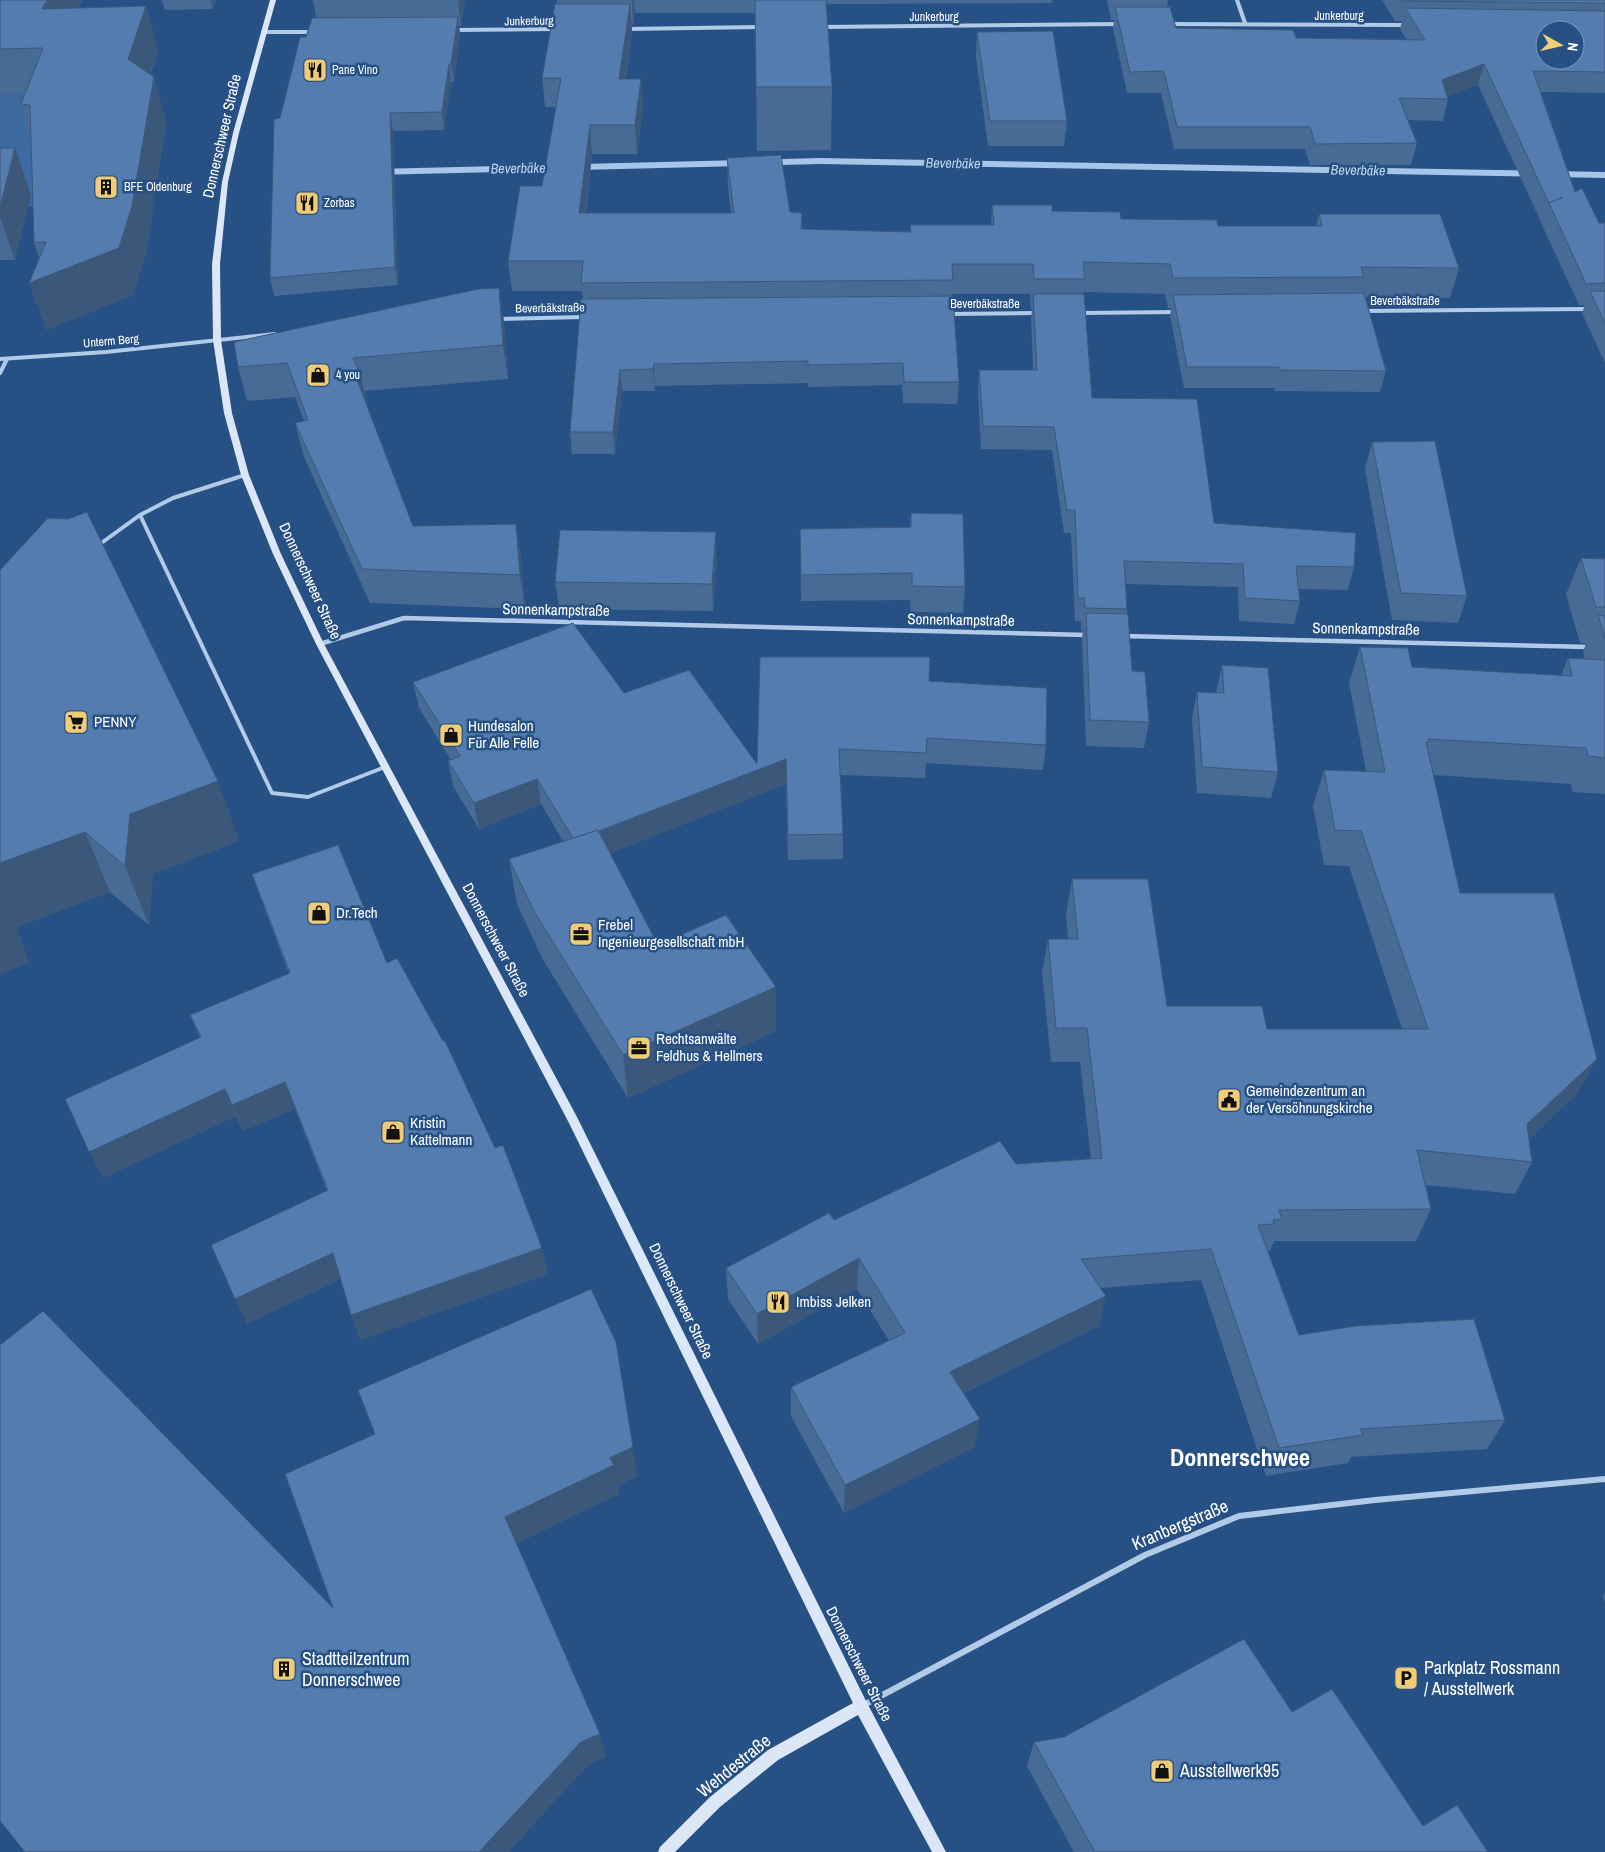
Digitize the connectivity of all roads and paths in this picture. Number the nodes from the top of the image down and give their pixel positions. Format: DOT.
graph roads {
  1 [pos="273,0"];
  2 [pos="1237,0"];
  3 [pos="1245,23"];
  4 [pos="1126,24"];
  5 [pos="1165,24"];
  6 [pos="1412,25"];
  7 [pos="769,27"];
  8 [pos="818,27"];
  9 [pos="561,29"];
  10 [pos="620,29"];
  11 [pos="453,30"];
  12 [pos="263,32"];
  13 [pos="314,32"];
  14 [pos="1595,309"];
  15 [pos="1357,311"];
  16 [pos="1188,312"];
  17 [pos="1039,313"];
  18 [pos="1078,313"];
  19 [pos="939,314"];
  20 [pos="586,317"];
  21 [pos="489,319"];
  22 [pos="278,334"];
  23 [pos="217,340"];
  24 [pos="7,359"];
  25 [pos="0,360"];
  26 [pos="0,373"];
  27 [pos="245,475"];
  28 [pos="140,515"];
  29 [pos="93,549"];
  30 [pos="1092,635"];
  31 [pos="1121,636"];
  32 [pos="320,644"];
  33 [pos="1596,648"];
  34 [pos="385,767"];
  35 [pos="1605,1479"];
  36 [pos="862,1706"];
  37 [pos="665,1852"];
  38 [pos="939,1852"];
  1 -- 12 [label="main road, Donnerschweer Straße"];
  2 -- 3 [label="street"];
  3 -- 5 [label="street, Junkerburg"];
  3 -- 6 [label="street, Junkerburg"];
  4 -- 8 [label="street, Junkerburg"];
  7 -- 10 [label="street"];
  9 -- 11 [label="street, Junkerburg"];
  12 -- 13 [label="street"];
  12 -- 23 [label="main road, Donnerschweer Straße"];
  14 -- 15 [label="street, Beverbäkstraße"];
  16 -- 18 [label="street"];
  17 -- 19 [label="street, Beverbäkstraße"];
  20 -- 21 [label="street, Beverbäkstraße"];
  22 -- 23 [label="street"];
  23 -- 24 [label="street, Unterm Berg"];
  23 -- 27 [label="main road, Donnerschweer Straße"];
  24 -- 25 [label="street, Unterm Berg"];
  24 -- 26 [label="street"];
  27 -- 28 [label="lane"];
  27 -- 32 [label="main road, Donnerschweer Straße"];
  28 -- 29 [label="lane"];
  28 -- 34 [label="lane"];
  30 -- 32 [label="street, Sonnenkampstraße"];
  31 -- 33 [label="street, Sonnenkampstraße"];
  32 -- 34 [label="main road, Donnerschweer Straße"];
  34 -- 36 [label="main road, Donnerschweer Straße"];
  35 -- 36 [label="street, Kranbergstraße"];
  36 -- 37 [label="main road, Wehdestraße"];
  36 -- 38 [label="main road, Donnerschweer Straße"];
}
